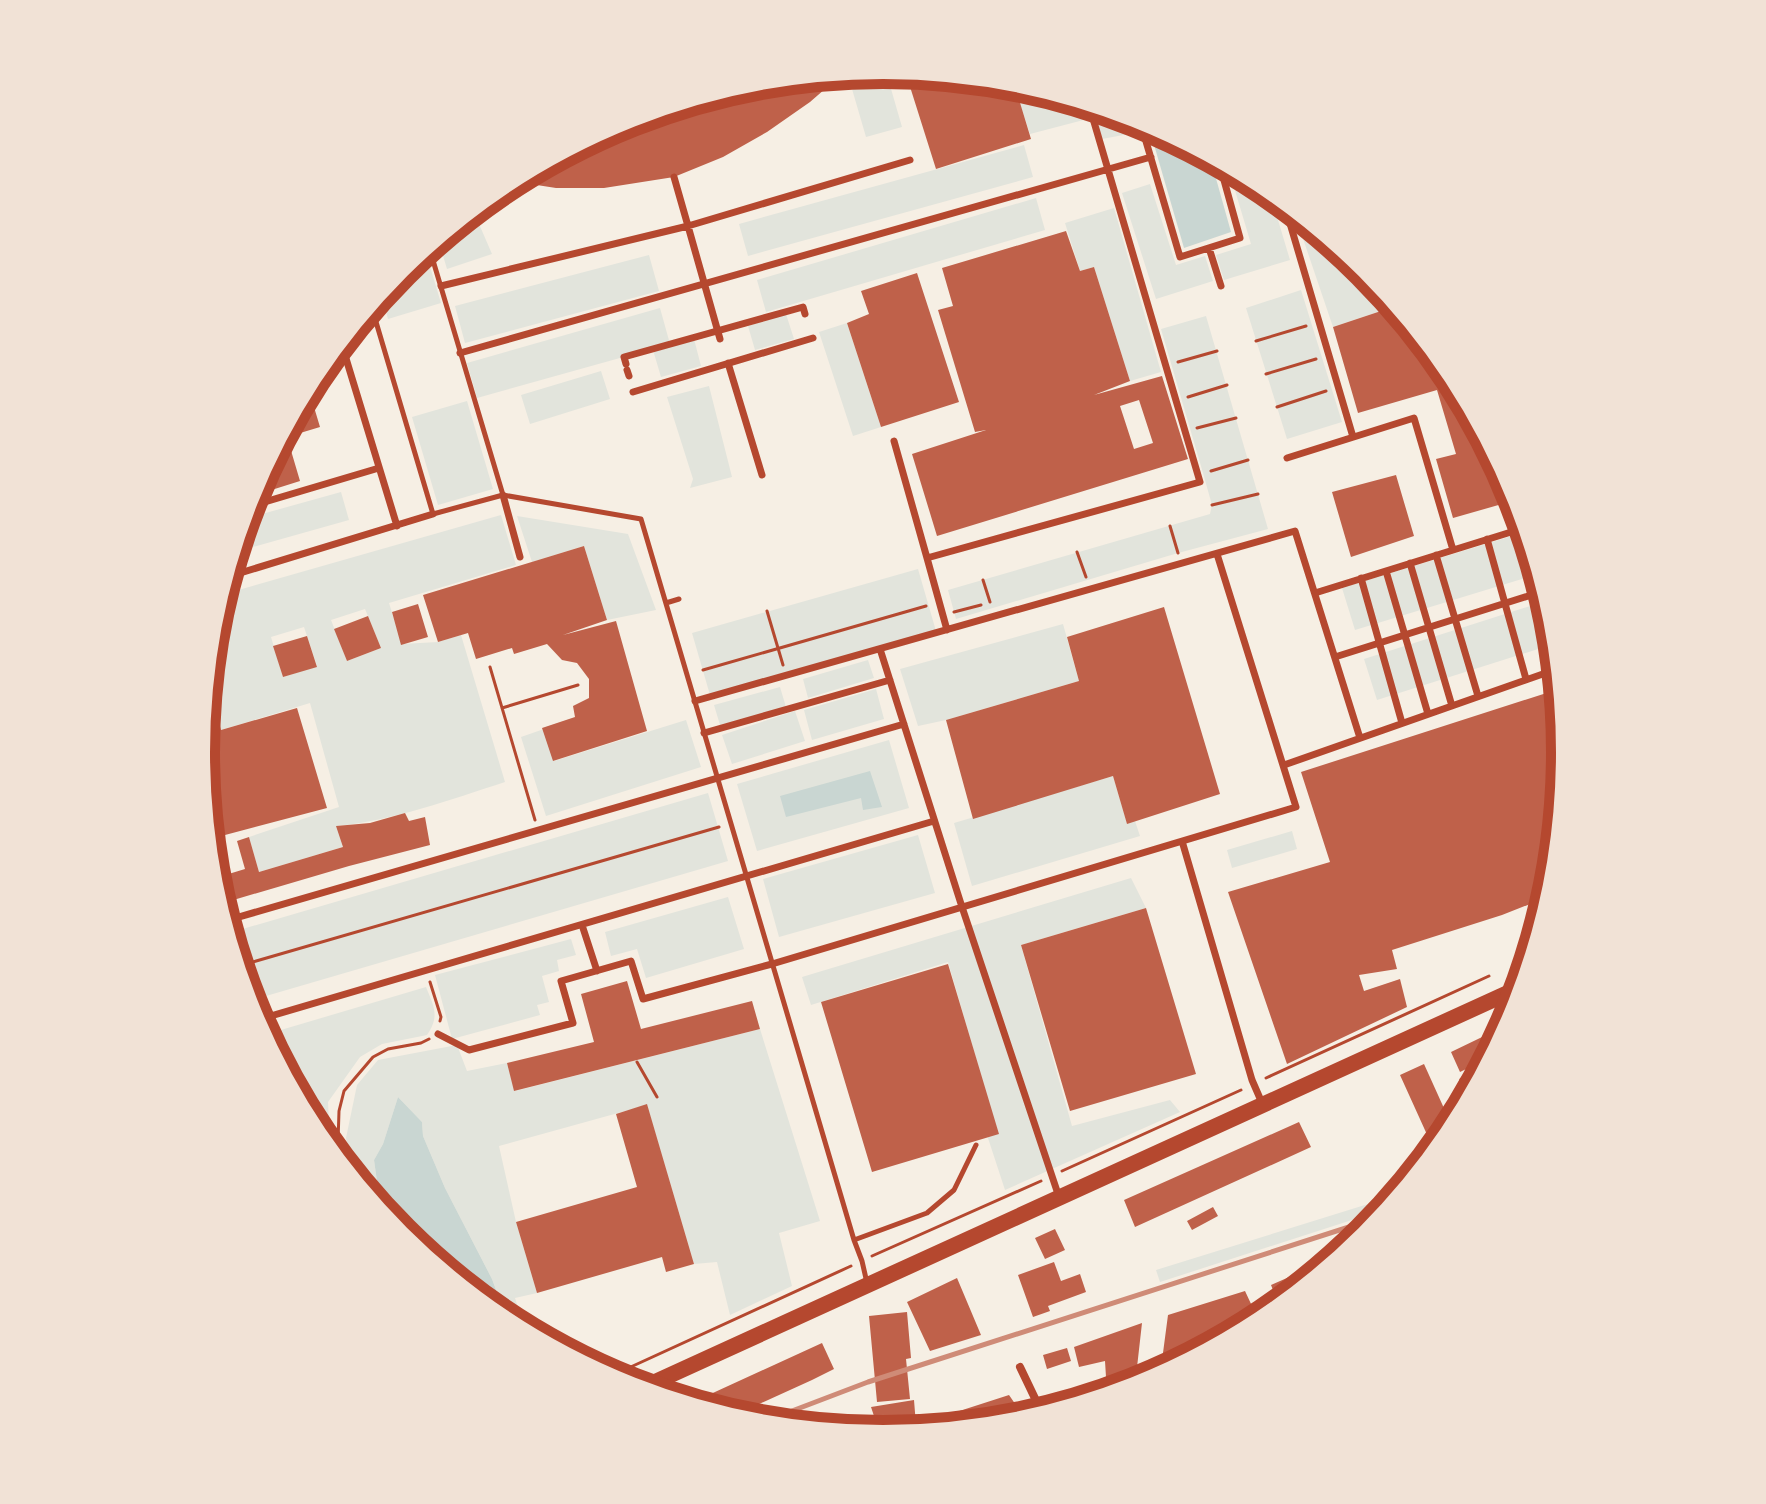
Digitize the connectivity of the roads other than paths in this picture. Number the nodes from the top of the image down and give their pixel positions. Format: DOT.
graph roads {
  1 [pos="1093,117"];
  2 [pos="1145,138"];
  3 [pos="1151,157"];
  4 [pos="910,160"];
  5 [pos="1108,170"];
  6 [pos="674,177"];
  7 [pos="1223,177"];
  8 [pos="1290,222"];
  9 [pos="688,226"];
  10 [pos="1209,248"];
  11 [pos="433,260"];
  12 [pos="703,284"];
  13 [pos="441,286"];
  14 [pos="1221,286"];
  15 [pos="375,319"];
  16 [pos="723,348"];
  17 [pos="460,353"];
  18 [pos="345,356"];
  19 [pos="1353,437"];
  20 [pos="894,441"];
  21 [pos="1287,458"];
  22 [pos="379,468"];
  23 [pos="762,475"];
  24 [pos="503,495"];
  25 [pos="264,502"];
  26 [pos="433,514"];
  27 [pos="397,526"];
  28 [pos="1514,531"];
  29 [pos="1487,539"];
  30 [pos="1453,550"];
  31 [pos="1217,554"];
  32 [pos="1436,555"];
  33 [pos="520,557"];
  34 [pos="927,558"];
  35 [pos="1410,563"];
  36 [pos="1386,571"];
  37 [pos="240,573"];
  38 [pos="1361,578"];
  39 [pos="1315,593"];
  40 [pos="1532,595"];
  41 [pos="679,599"];
  42 [pos="666,603"];
  43 [pos="1505,603"];
  44 [pos="1455,619"];
  45 [pos="1429,627"];
  46 [pos="947,630"];
  47 [pos="1404,635"];
  48 [pos="1379,643"];
  49 [pos="880,649"];
  50 [pos="1335,657"];
  51 [pos="1546,673"];
  52 [pos="1526,679"];
  53 [pos="890,680"];
  54 [pos="1478,696"];
  55 [pos="695,701"];
  56 [pos="1452,706"];
  57 [pos="1428,714"];
  58 [pos="1402,723"];
  59 [pos="904,724"];
  60 [pos="704,733"];
  61 [pos="1360,738"];
  62 [pos="1284,765"];
  63 [pos="717,778"];
  64 [pos="934,821"];
  65 [pos="1182,841"];
  66 [pos="746,876"];
  67 [pos="962,907"];
  68 [pos="236,918"];
  69 [pos="582,925"];
  70 [pos="772,964"];
  71 [pos="597,971"];
  72 [pos="1505,994"];
  73 [pos="270,1016"];
  74 [pos="438,1034"];
  75 [pos="1263,1105"];
  76 [pos="976,1145"];
  77 [pos="1059,1197"];
  78 [pos="854,1240"];
  79 [pos="867,1285"];
  80 [pos="1020,1367"];
  81 [pos="658,1381"];
  82 [pos="1037,1402"];
  1 -- 5 [label="street"];
  2 -- 3 [label="street"];
  3 -- 5 [label="street"];
  3 -- 10 [label="street"];
  4 -- 9 [label="street"];
  5 -- 12 [label="street"];
  5 -- 34 [label="street"];
  6 -- 9 [label="street"];
  7 -- 10 [label="street"];
  8 -- 19 [label="street"];
  9 -- 12 [label="street"];
  9 -- 13 [label="street"];
  10 -- 14 [label="street"];
  11 -- 13 [label="lane"];
  12 -- 16 [label="street"];
  12 -- 17 [label="street"];
  13 -- 17 [label="lane"];
  15 -- 26 [label="lane"];
  16 -- 16 [label="street"];
  16 -- 16 [label="street"];
  16 -- 23 [label="street"];
  17 -- 24 [label="lane"];
  18 -- 22 [label="street"];
  19 -- 21 [label="street"];
  19 -- 30 [label="street"];
  20 -- 34 [label="street"];
  22 -- 25 [label="street"];
  22 -- 27 [label="street"];
  24 -- 26 [label="lane"];
  24 -- 33 [label="street"];
  24 -- 42 [label="lane"];
  26 -- 27 [label="street"];
  27 -- 37 [label="street"];
  28 -- 29 [label="street"];
  29 -- 30 [label="street"];
  29 -- 43 [label="street"];
  30 -- 32 [label="street"];
  31 -- 39 [label="street"];
  31 -- 46 [label="street"];
  31 -- 62 [label="street"];
  32 -- 35 [label="street"];
  32 -- 44 [label="street"];
  34 -- 46 [label="street"];
  35 -- 36 [label="street"];
  35 -- 45 [label="street"];
  36 -- 38 [label="street"];
  36 -- 47 [label="street"];
  38 -- 39 [label="street"];
  38 -- 48 [label="street"];
  39 -- 50 [label="street"];
  40 -- 43 [label="street"];
  41 -- 42 [label="lane"];
  42 -- 55 [label="lane"];
  43 -- 44 [label="street"];
  43 -- 52 [label="street"];
  44 -- 45 [label="street"];
  44 -- 54 [label="street"];
  45 -- 47 [label="street"];
  45 -- 56 [label="street"];
  46 -- 49 [label="street"];
  47 -- 48 [label="street"];
  47 -- 57 [label="street"];
  48 -- 50 [label="street"];
  48 -- 58 [label="street"];
  49 -- 53 [label="street"];
  49 -- 55 [label="street"];
  50 -- 61 [label="street"];
  51 -- 52 [label="street"];
  52 -- 54 [label="street"];
  53 -- 59 [label="street"];
  53 -- 60 [label="street"];
  54 -- 56 [label="street"];
  55 -- 60 [label="lane"];
  56 -- 57 [label="street"];
  57 -- 58 [label="street"];
  58 -- 61 [label="street"];
  59 -- 63 [label="street"];
  59 -- 64 [label="street"];
  60 -- 63 [label="lane"];
  61 -- 62 [label="street"];
  62 -- 65 [label="street"];
  63 -- 66 [label="lane"];
  63 -- 68 [label="street"];
  64 -- 66 [label="street"];
  64 -- 67 [label="street"];
  65 -- 67 [label="street"];
  65 -- 75 [label="street"];
  66 -- 69 [label="street"];
  66 -- 70 [label="lane"];
  67 -- 70 [label="street"];
  67 -- 77 [label="street"];
  69 -- 71 [label="street"];
  69 -- 73 [label="street"];
  70 -- 71 [label="street"];
  70 -- 78 [label="lane"];
  71 -- 74 [label="street"];
  72 -- 75 [label="main road"];
  75 -- 77 [label="main road"];
  76 -- 78 [label="lane"];
  77 -- 79 [label="main road"];
  78 -- 79 [label="lane"];
  79 -- 81 [label="main road"];
  80 -- 82 [label="street"];
}
